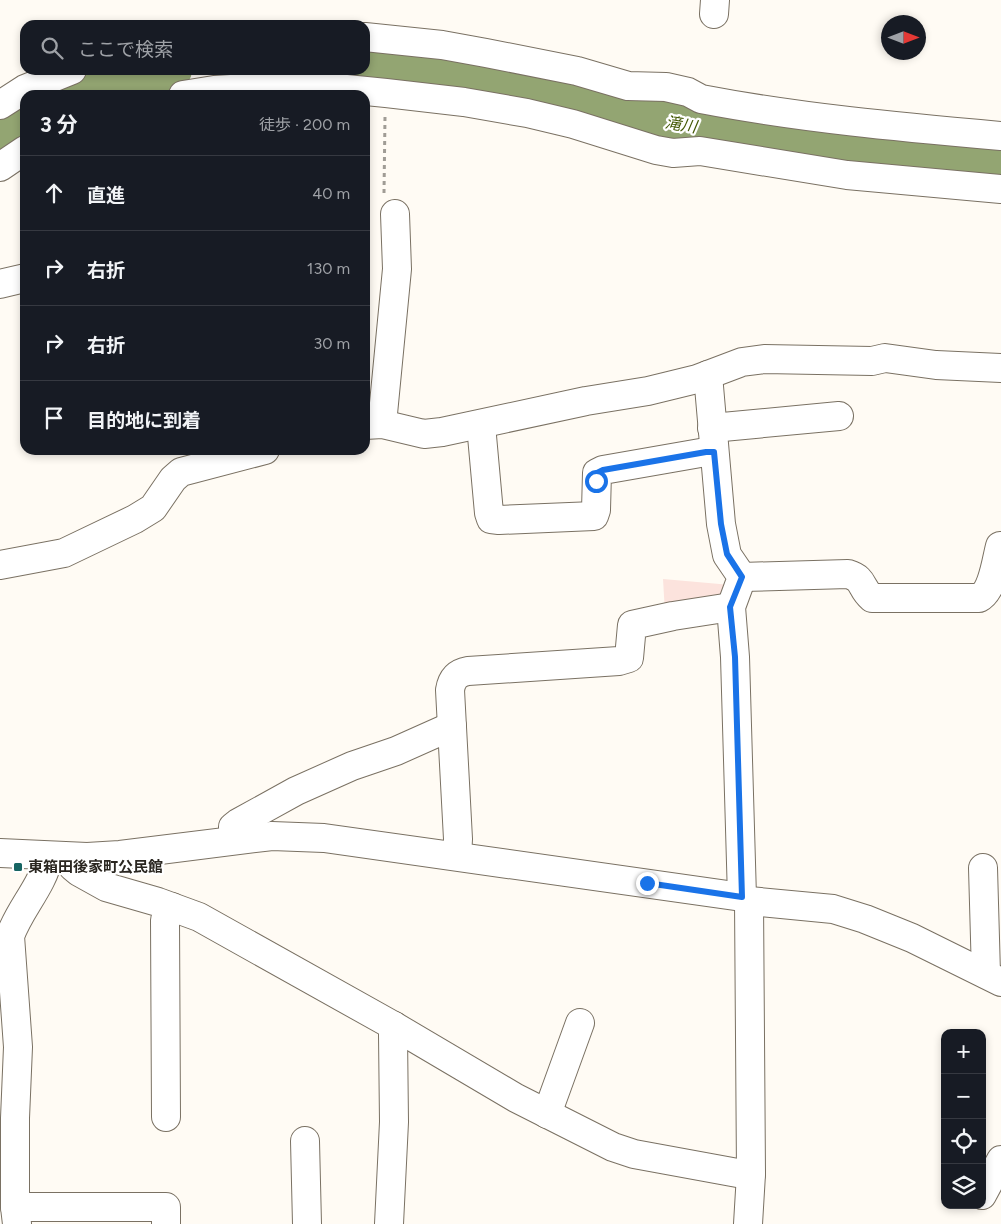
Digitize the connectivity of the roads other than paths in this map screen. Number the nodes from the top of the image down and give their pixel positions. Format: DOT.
graph roads {
  1 [pos="370,39"];
  2 [pos="60,75"];
  3 [pos="23,90"];
  4 [pos="214,90"];
  5 [pos="356,90"];
  6 [pos="370,91"];
  7 [pos="20,92"];
  8 [pos="0,105"];
  9 [pos="1001,136"];
  10 [pos="20,153"];
  11 [pos="0,167"];
  12 [pos="1001,188"];
  13 [pos="395,214"];
  14 [pos="20,279"];
  15 [pos="0,284"];
  16 [pos="1001,368"];
  17 [pos="708,375"];
  18 [pos="839,416"];
  19 [pos="374,424"];
  20 [pos="481,425"];
  21 [pos="713,440"];
  22 [pos="246,455"];
  23 [pos="997,546"];
  24 [pos="0,565"];
  25 [pos="742,577"];
  26 [pos="730,607"];
  27 [pos="452,726"];
  28 [pos="234,840"];
  29 [pos="0,853"];
  30 [pos="61,856"];
  31 [pos="457,856"];
  32 [pos="983,868"];
  33 [pos="745,899"];
  34 [pos="993,900"];
  35 [pos="172,907"];
  36 [pos="994,978"];
  37 [pos="580,1024"];
  38 [pos="394,1026"];
  39 [pos="547,1114"];
  40 [pos="166,1117"];
  41 [pos="305,1141"];
  42 [pos="1001,1160"];
  43 [pos="751,1174"];
  44 [pos="986,1188"];
  45 [pos="16,1216"];
  46 [pos="166,1224"];
  47 [pos="307,1224"];
  48 [pos="388,1224"];
  49 [pos="748,1224"];
  1 -- 9 [label="street"];
  2 -- 3 [label="street"];
  4 -- 5 [label="street"];
  6 -- 12 [label="street"];
  7 -- 8 [label="street"];
  10 -- 11 [label="street"];
  13 -- 19 [label="street"];
  14 -- 15 [label="street"];
  16 -- 17 [label="street"];
  17 -- 20 [label="street"];
  17 -- 21 [label="street"];
  18 -- 21 [label="street"];
  19 -- 20 [label="street"];
  20 -- 21 [label="street"];
  21 -- 25 [label="street"];
  22 -- 24 [label="street"];
  23 -- 25 [label="street"];
  25 -- 26 [label="street"];
  26 -- 27 [label="street"];
  26 -- 33 [label="street"];
  27 -- 28 [label="street"];
  27 -- 31 [label="street"];
  28 -- 30 [label="street"];
  28 -- 31 [label="street"];
  29 -- 30 [label="street"];
  30 -- 35 [label="street"];
  30 -- 45 [label="street"];
  31 -- 33 [label="street"];
  32 -- 34 [label="street"];
  33 -- 36 [label="street"];
  33 -- 43 [label="street"];
  34 -- 36 [label="street"];
  35 -- 38 [label="street"];
  35 -- 40 [label="street"];
  37 -- 39 [label="street"];
  38 -- 39 [label="street"];
  38 -- 48 [label="street"];
  39 -- 43 [label="street"];
  41 -- 47 [label="street"];
  42 -- 44 [label="street"];
  43 -- 49 [label="street"];
  45 -- 46 [label="street"];
}
